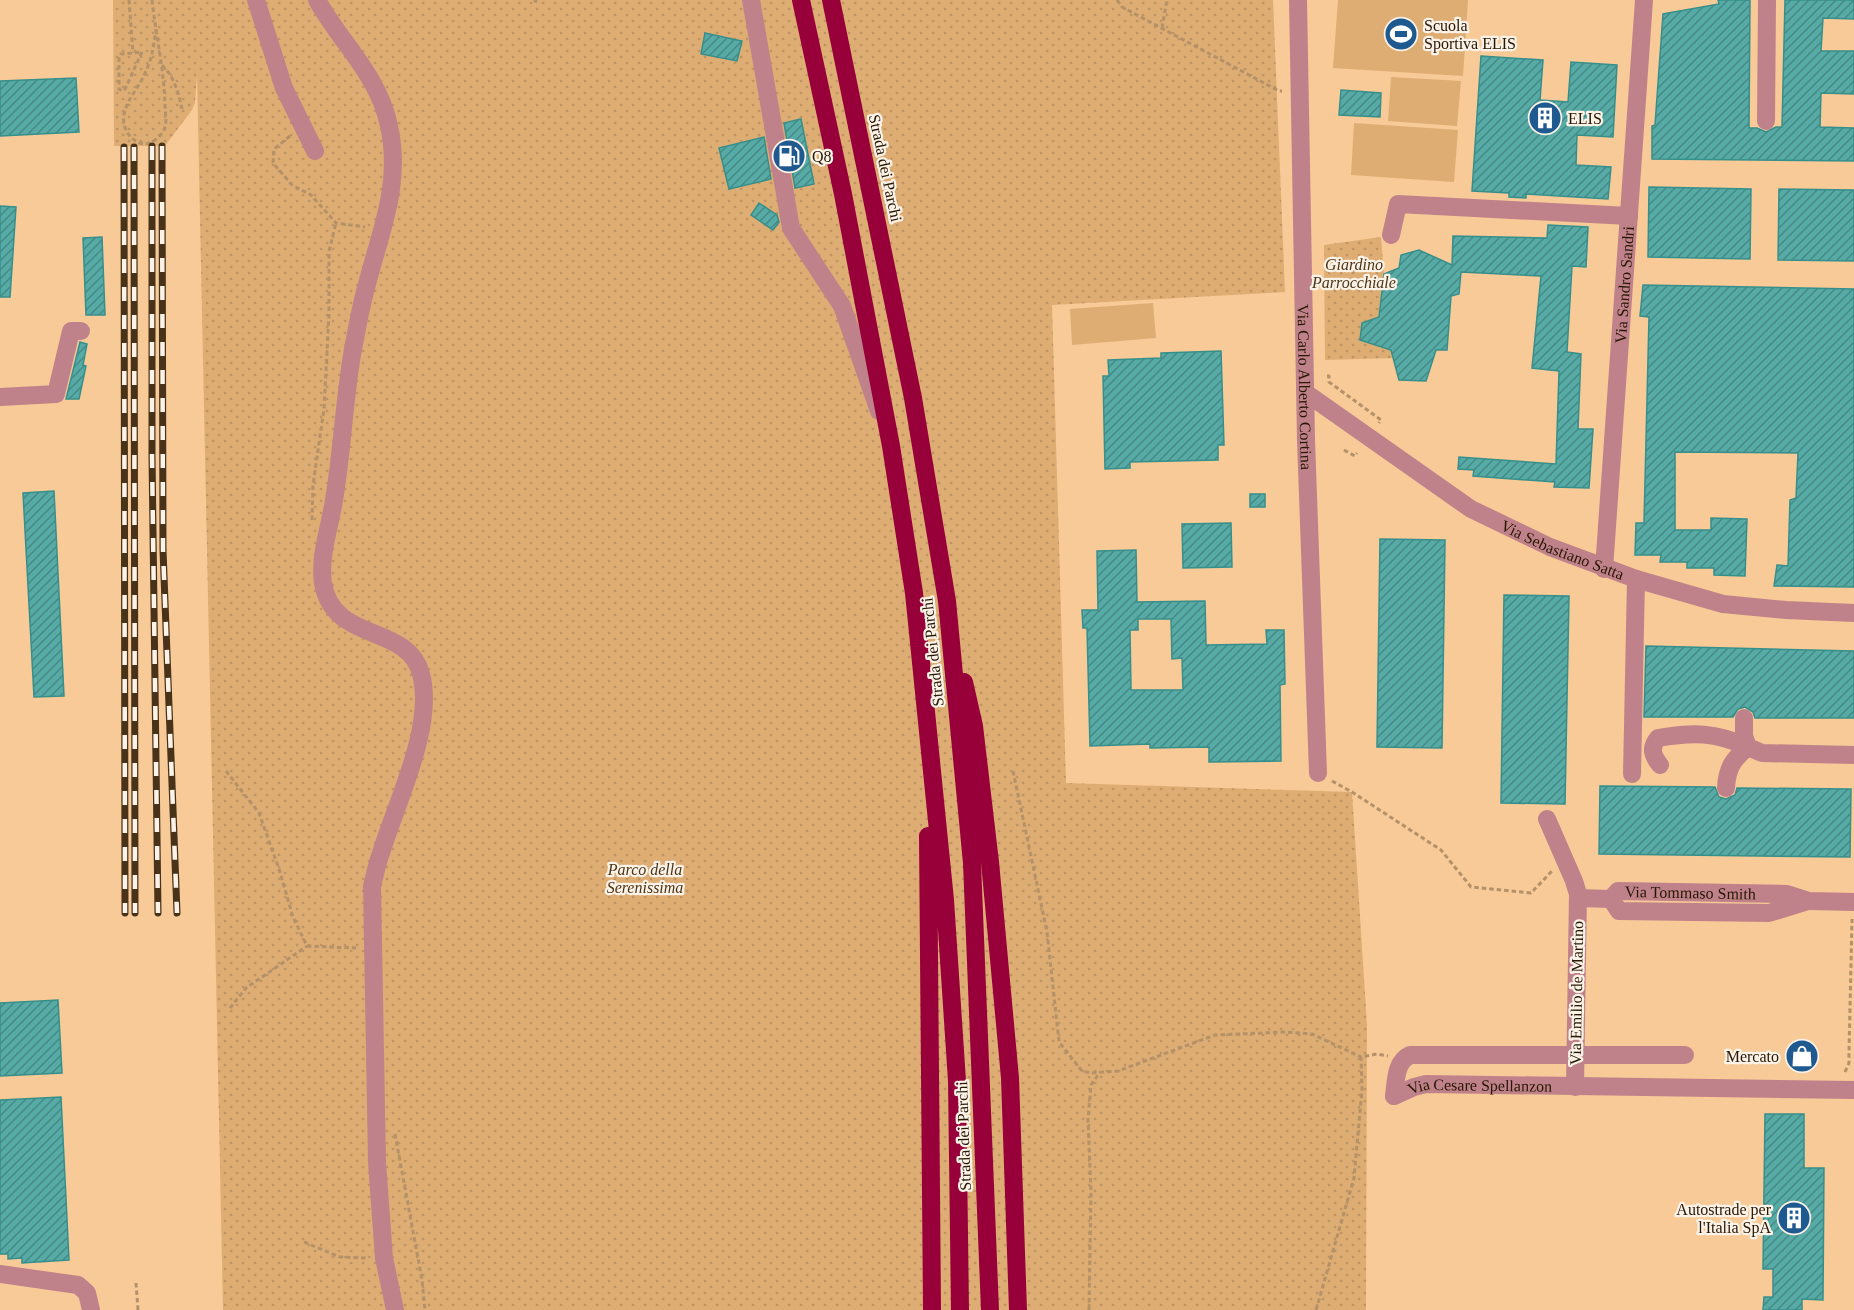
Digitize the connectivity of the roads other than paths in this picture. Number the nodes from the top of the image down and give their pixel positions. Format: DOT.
graph roads {
  1 [pos="256,0"];
  2 [pos="317,0"];
  3 [pos="751,0"];
  4 [pos="801,0"];
  5 [pos="831,0"];
  6 [pos="1298,0"];
  7 [pos="1644,0"];
  8 [pos="1767,0"];
  9 [pos="1766,121"];
  10 [pos="315,151"];
  11 [pos="1629,216"];
  12 [pos="1391,235"];
  13 [pos="81,331"];
  14 [pos="1306,393"];
  15 [pos="0,397"];
  16 [pos="891,446"];
  17 [pos="1604,568"];
  18 [pos="1636,579"];
  19 [pos="947,601"];
  20 [pos="1854,613"];
  21 [pos="1744,718"];
  22 [pos="928,735"];
  23 [pos="1748,747"];
  24 [pos="1854,754"];
  25 [pos="1659,765"];
  26 [pos="1318,773"];
  27 [pos="1632,774"];
  28 [pos="1726,788"];
  29 [pos="1547,819"];
  30 [pos="1578,898"];
  31 [pos="1853,908"];
  32 [pos="1575,1055"];
  33 [pos="1685,1055"];
  34 [pos="1575,1087"];
  35 [pos="1854,1090"];
  36 [pos="0,1274"];
  37 [pos="990,1309"];
  38 [pos="91,1310"];
  39 [pos="395,1310"];
  40 [pos="932,1310"];
  41 [pos="960,1310"];
  42 [pos="1018,1310"];
  1 -- 10 [label="street"];
  2 -- 39 [label="street"];
  3 -- 16 [label="street"];
  4 -- 16 [label="highway, Strada dei Parchi"];
  5 -- 19 [label="highway, Strada dei Parchi"];
  6 -- 14 [label="street, Via Carlo Alberto Cortina"];
  7 -- 11 [label="street, Via Sandro Sandri"];
  8 -- 9 [label="street"];
  11 -- 12 [label="street"];
  11 -- 17 [label="street, Via Sandro Sandri"];
  13 -- 15 [label="street"];
  14 -- 17 [label="street, Via Sebastiano Satta"];
  14 -- 26 [label="street, Via Carlo Alberto Cortina"];
  16 -- 22 [label="highway, Strada dei Parchi"];
  17 -- 18 [label="street, Via Sebastiano Satta"];
  18 -- 20 [label="street, Via Sebastiano Satta"];
  18 -- 27 [label="street"];
  19 -- 37 [label="highway, Strada dei Parchi"];
  19 -- 42 [label="highway"];
  21 -- 23 [label="street"];
  22 -- 40 [label="highway"];
  22 -- 41 [label="highway, Strada dei Parchi"];
  23 -- 24 [label="street"];
  23 -- 25 [label="street"];
  23 -- 28 [label="street"];
  29 -- 30 [label="street"];
  30 -- 31 [label="street, Via Tommaso Smith"];
  30 -- 32 [label="street, Via Emilio de Martino"];
  32 -- 33 [label="street, Via Cesare Spellanzon"];
  32 -- 34 [label="street, Via Emilio de Martino"];
  32 -- 34 [label="street, Via Cesare Spellanzon"];
  34 -- 35 [label="street, Via Cesare Spellanzon"];
  36 -- 38 [label="street"];
}
